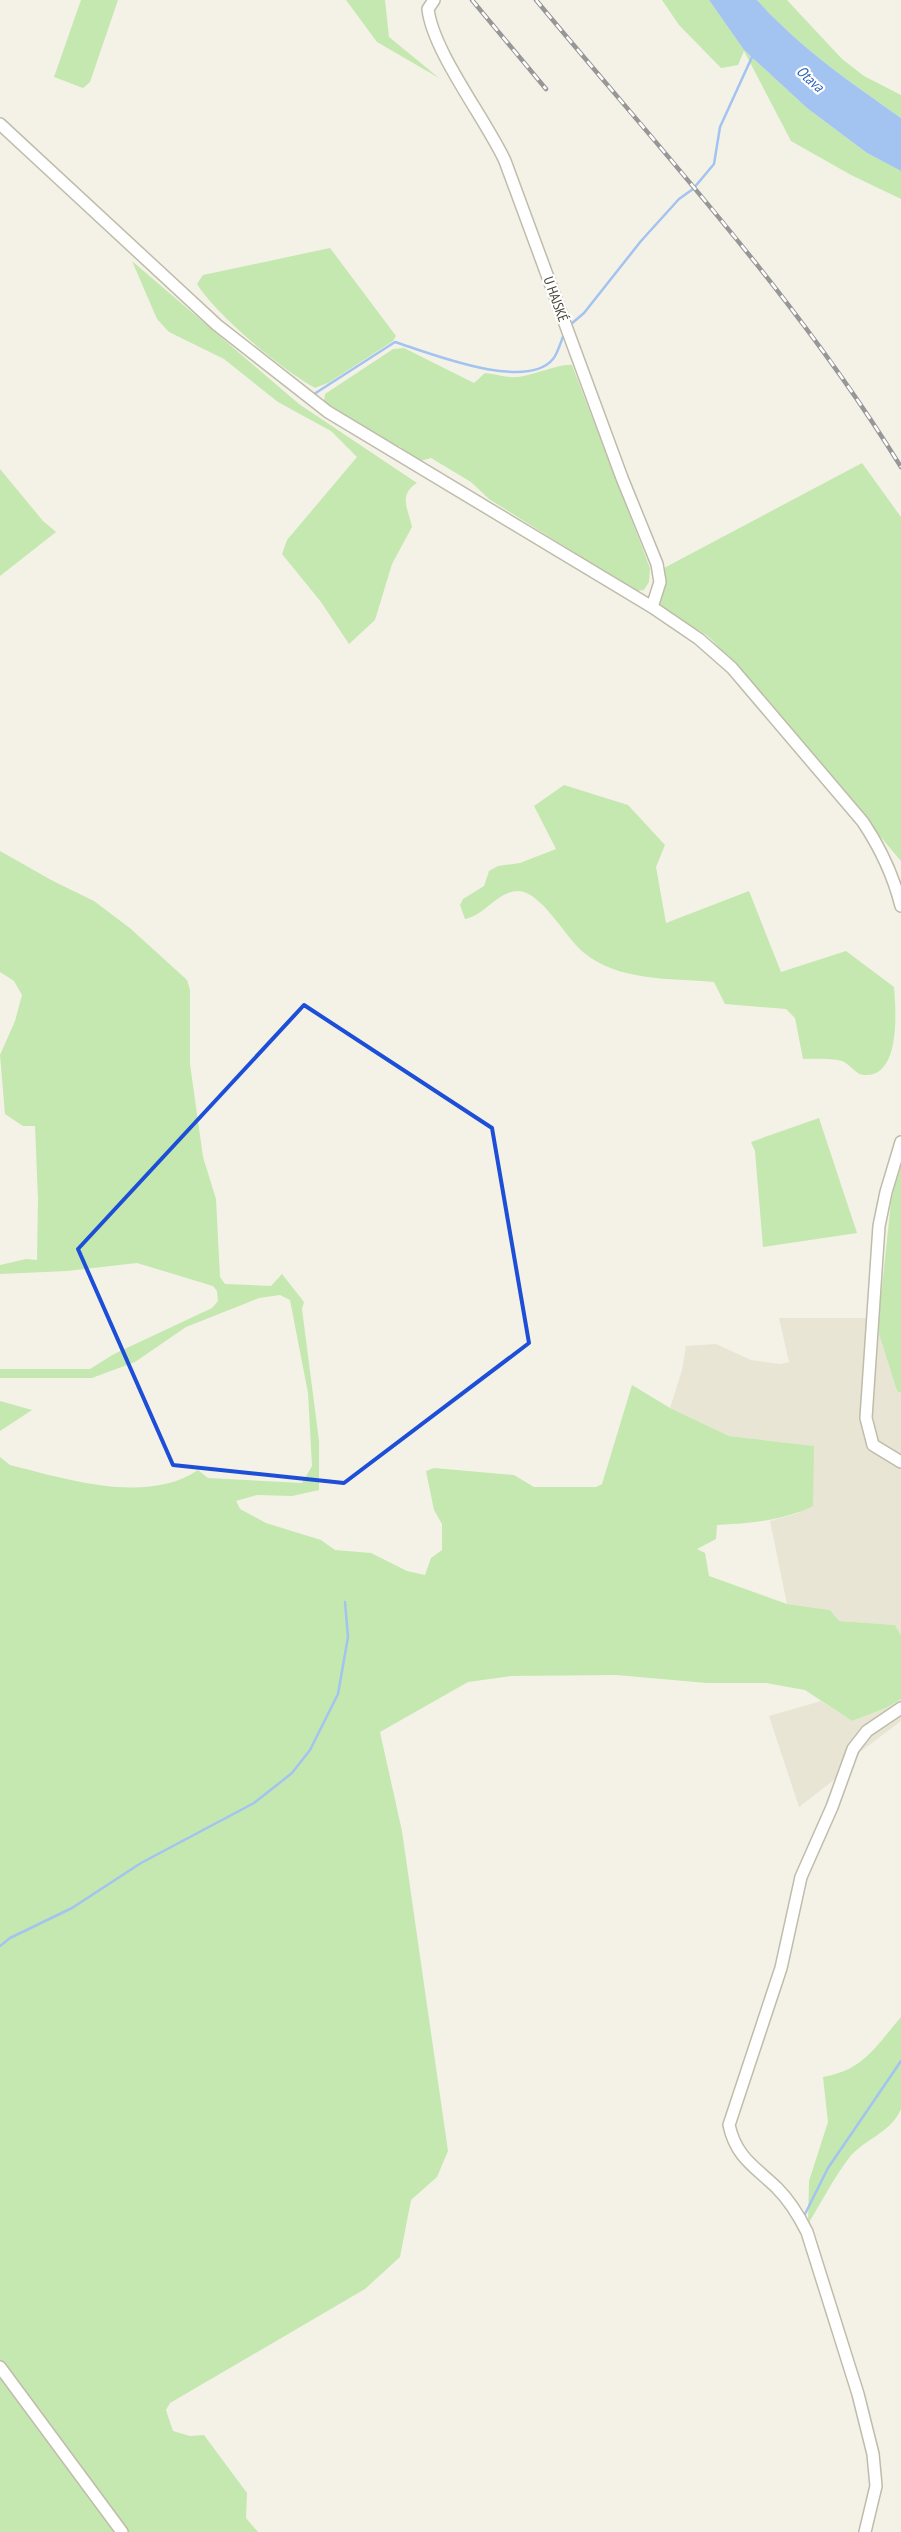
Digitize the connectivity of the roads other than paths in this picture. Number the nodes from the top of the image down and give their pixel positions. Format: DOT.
graph roads {
  1 [pos="434,0"];
  2 [pos="0,124"];
  3 [pos="652,608"];
  4 [pos="901,906"];
  5 [pos="901,1142"];
  6 [pos="901,1462"];
  7 [pos="901,1708"];
  8 [pos="0,2367"];
  9 [pos="122,2532"];
  10 [pos="865,2532"];
  1 -- 3 [label="street, U HAJSKÉ"];
  2 -- 3 [label="street"];
  3 -- 4 [label="street"];
  5 -- 6 [label="street"];
  7 -- 10 [label="street"];
  8 -- 9 [label="street"];
}
